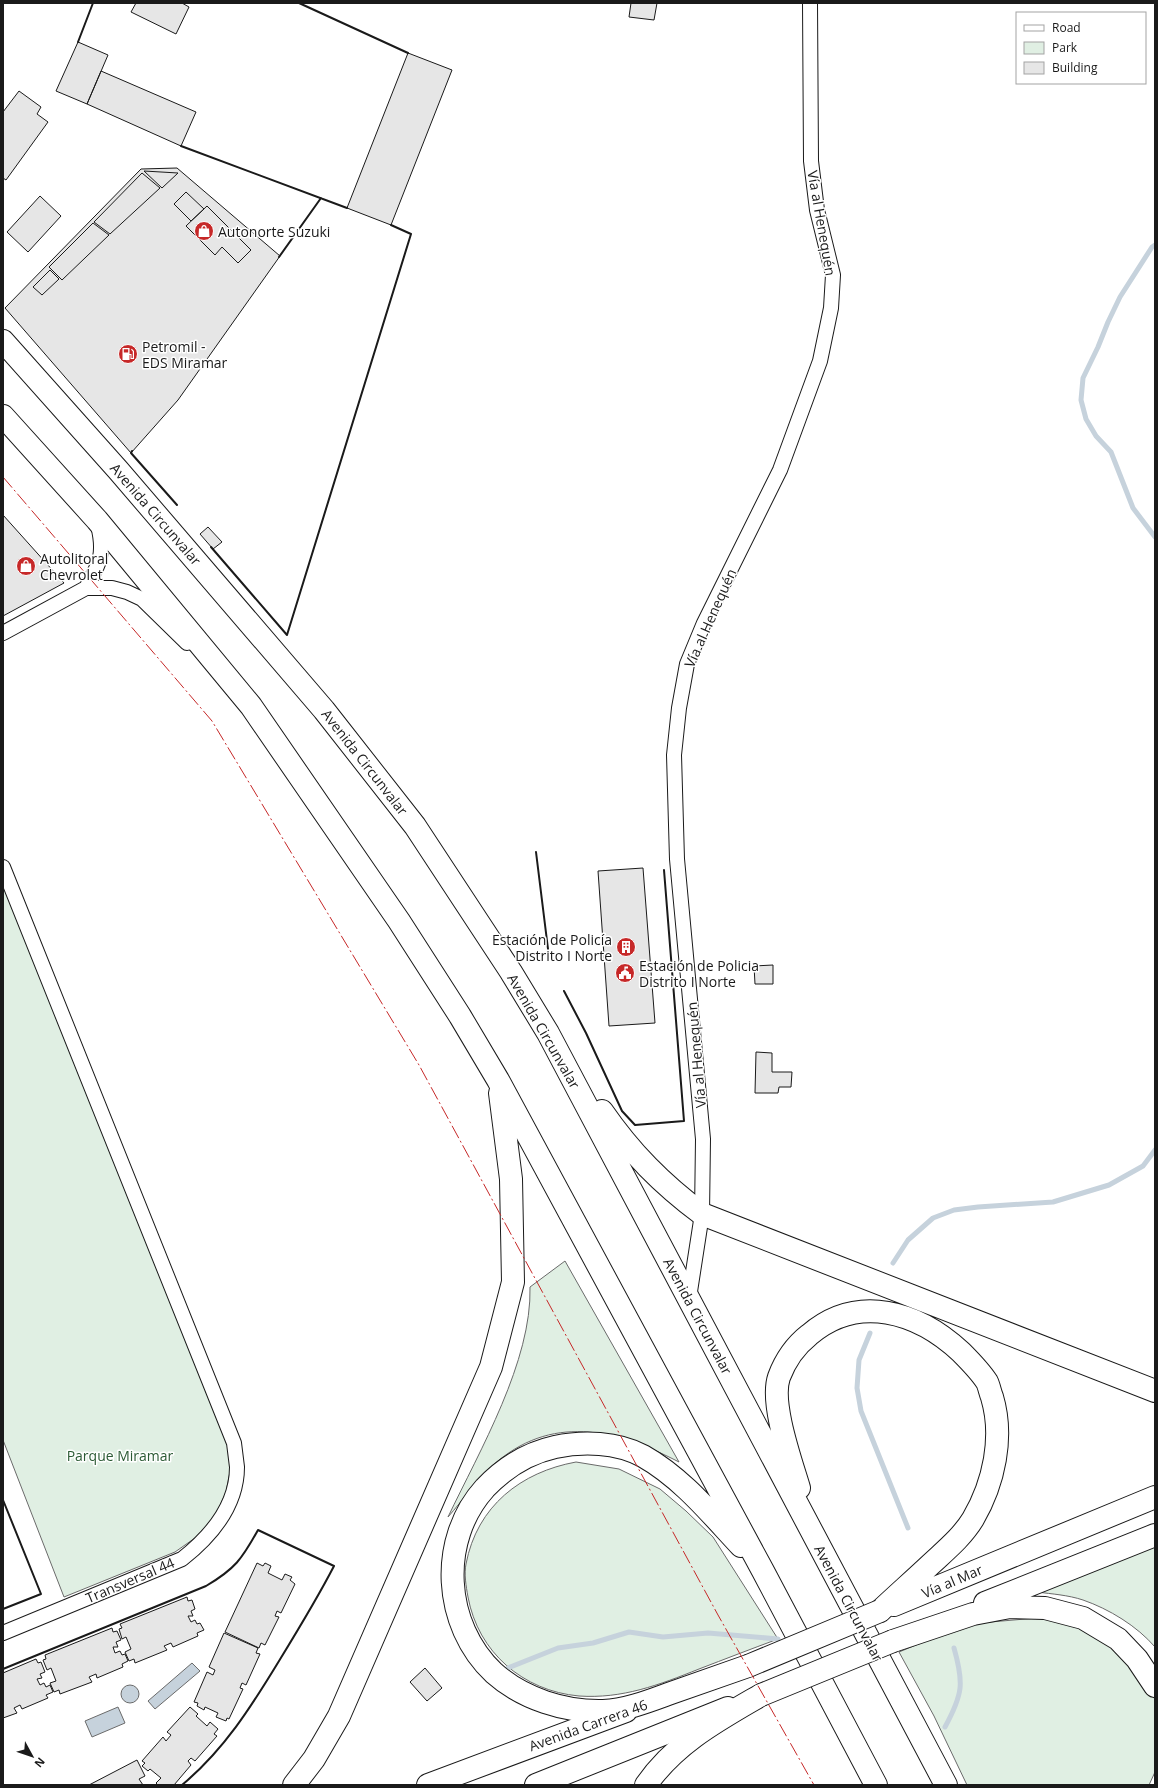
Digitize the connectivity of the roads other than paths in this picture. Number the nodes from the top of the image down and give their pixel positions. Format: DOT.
graph roads {
  1 [pos="810,3"];
  2 [pos="3,341"];
  3 [pos="3,416"];
  4 [pos="97,520"];
  5 [pos="86,588"];
  6 [pos="3,633"];
  7 [pos="233,683"];
  8 [pos="3,867"];
  9 [pos="548,1033"];
  10 [pos="498,1080"];
  11 [pos="702,1214"];
  12 [pos="689,1298"];
  13 [pos="1155,1391"];
  14 [pos="1155,1497"];
  15 [pos="812,1533"];
  16 [pos="1155,1535"];
  17 [pos="763,1571"];
  18 [pos="880,1611"];
  19 [pos="3,1633"];
  20 [pos="893,1640"];
  21 [pos="748,1666"];
  22 [pos="1155,1686"];
  23 [pos="761,1695"];
  24 [pos="851,1738"];
  25 [pos="294,1785"];
  26 [pos="428,1785"];
  27 [pos="536,1785"];
  28 [pos="646,1785"];
  29 [pos="859,1785"];
  30 [pos="876,1785"];
  31 [pos="946,1785"];
  1 -- 11 [label="street, Vía al Henequén"];
  2 -- 9 [label="main road, Avenida Circunvalar"];
  3 -- 4 [label="main road"];
  4 -- 5 [label="street"];
  4 -- 7 [label="main road"];
  5 -- 6 [label="street"];
  5 -- 7 [label="street"];
  7 -- 10 [label="main road"];
  8 -- 19 [label="street, Transversal 44"];
  9 -- 11 [label="main road"];
  9 -- 12 [label="main road, Avenida Circunvalar"];
  10 -- 17 [label="main road"];
  10 -- 25 [label="main road"];
  11 -- 12 [label="street, Vía al Henequén"];
  11 -- 13 [label="main road"];
  12 -- 15 [label="main road, Avenida Circunvalar"];
  14 -- 18 [label="main road, Vía al Mar"];
  15 -- 18 [label="main road"];
  15 -- 31 [label="main road, Avenida Circunvalar"];
  16 -- 20 [label="main road"];
  17 -- 21 [label="main road"];
  17 -- 24 [label="main road"];
  18 -- 21 [label="main road, Vía al Mar, bridge"];
  20 -- 22 [label="main road"];
  20 -- 23 [label="main road, bridge"];
  21 -- 26 [label="main road, Avenida Carrera 46"];
  23 -- 27 [label="main road"];
  23 -- 28 [label="main road"];
  24 -- 29 [label="main road"];
  24 -- 30 [label="main road"];
}
